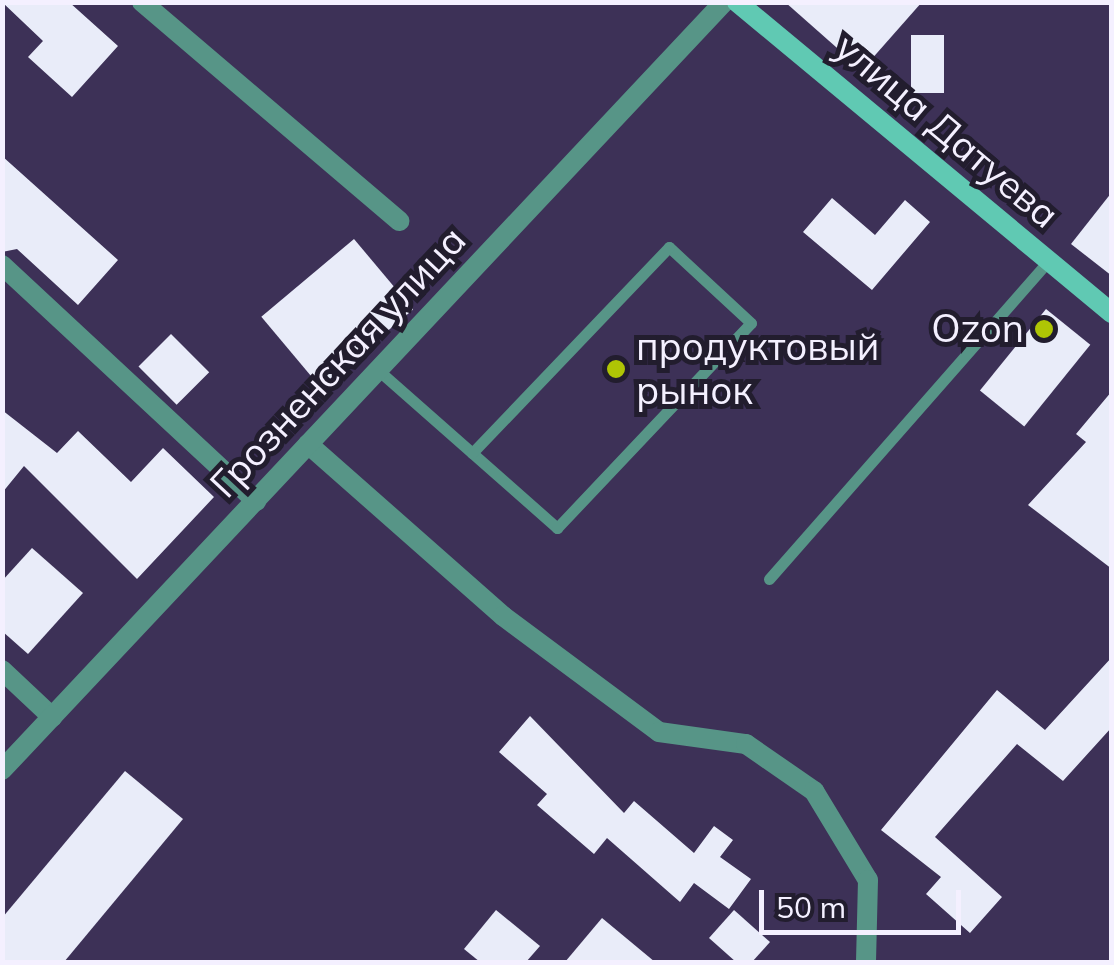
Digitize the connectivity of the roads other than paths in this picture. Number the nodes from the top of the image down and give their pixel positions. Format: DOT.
graph roads {
  1 [pos="142,2"];
  2 [pos="724,2"];
  3 [pos="737,2"];
  4 [pos="399,221"];
  5 [pos="1048,261"];
  6 [pos="2,265"];
  7 [pos="1112,314"];
  8 [pos="378,370"];
  9 [pos="308,444"];
  10 [pos="472,453"];
  11 [pos="256,500"];
  12 [pos="768,579"];
  13 [pos="2,670"];
  14 [pos="52,717"];
  15 [pos="2,770"];
  16 [pos="866,962"];
  1 -- 4 [label="street"];
  2 -- 8 [label="street, Грозненская улица"];
  3 -- 5 [label="street, улица Датуева"];
  5 -- 7 [label="street, улица Датуева"];
  5 -- 12 [label="lane"];
  6 -- 11 [label="street"];
  8 -- 9 [label="street, Грозненская улица"];
  8 -- 10 [label="lane"];
  9 -- 11 [label="street, Грозненская улица"];
  9 -- 16 [label="street"];
  10 -- 10 [label="lane"];
  11 -- 14 [label="street, Грозненская улица"];
  13 -- 14 [label="street"];
  14 -- 15 [label="street, Грозненская улица"];
}
